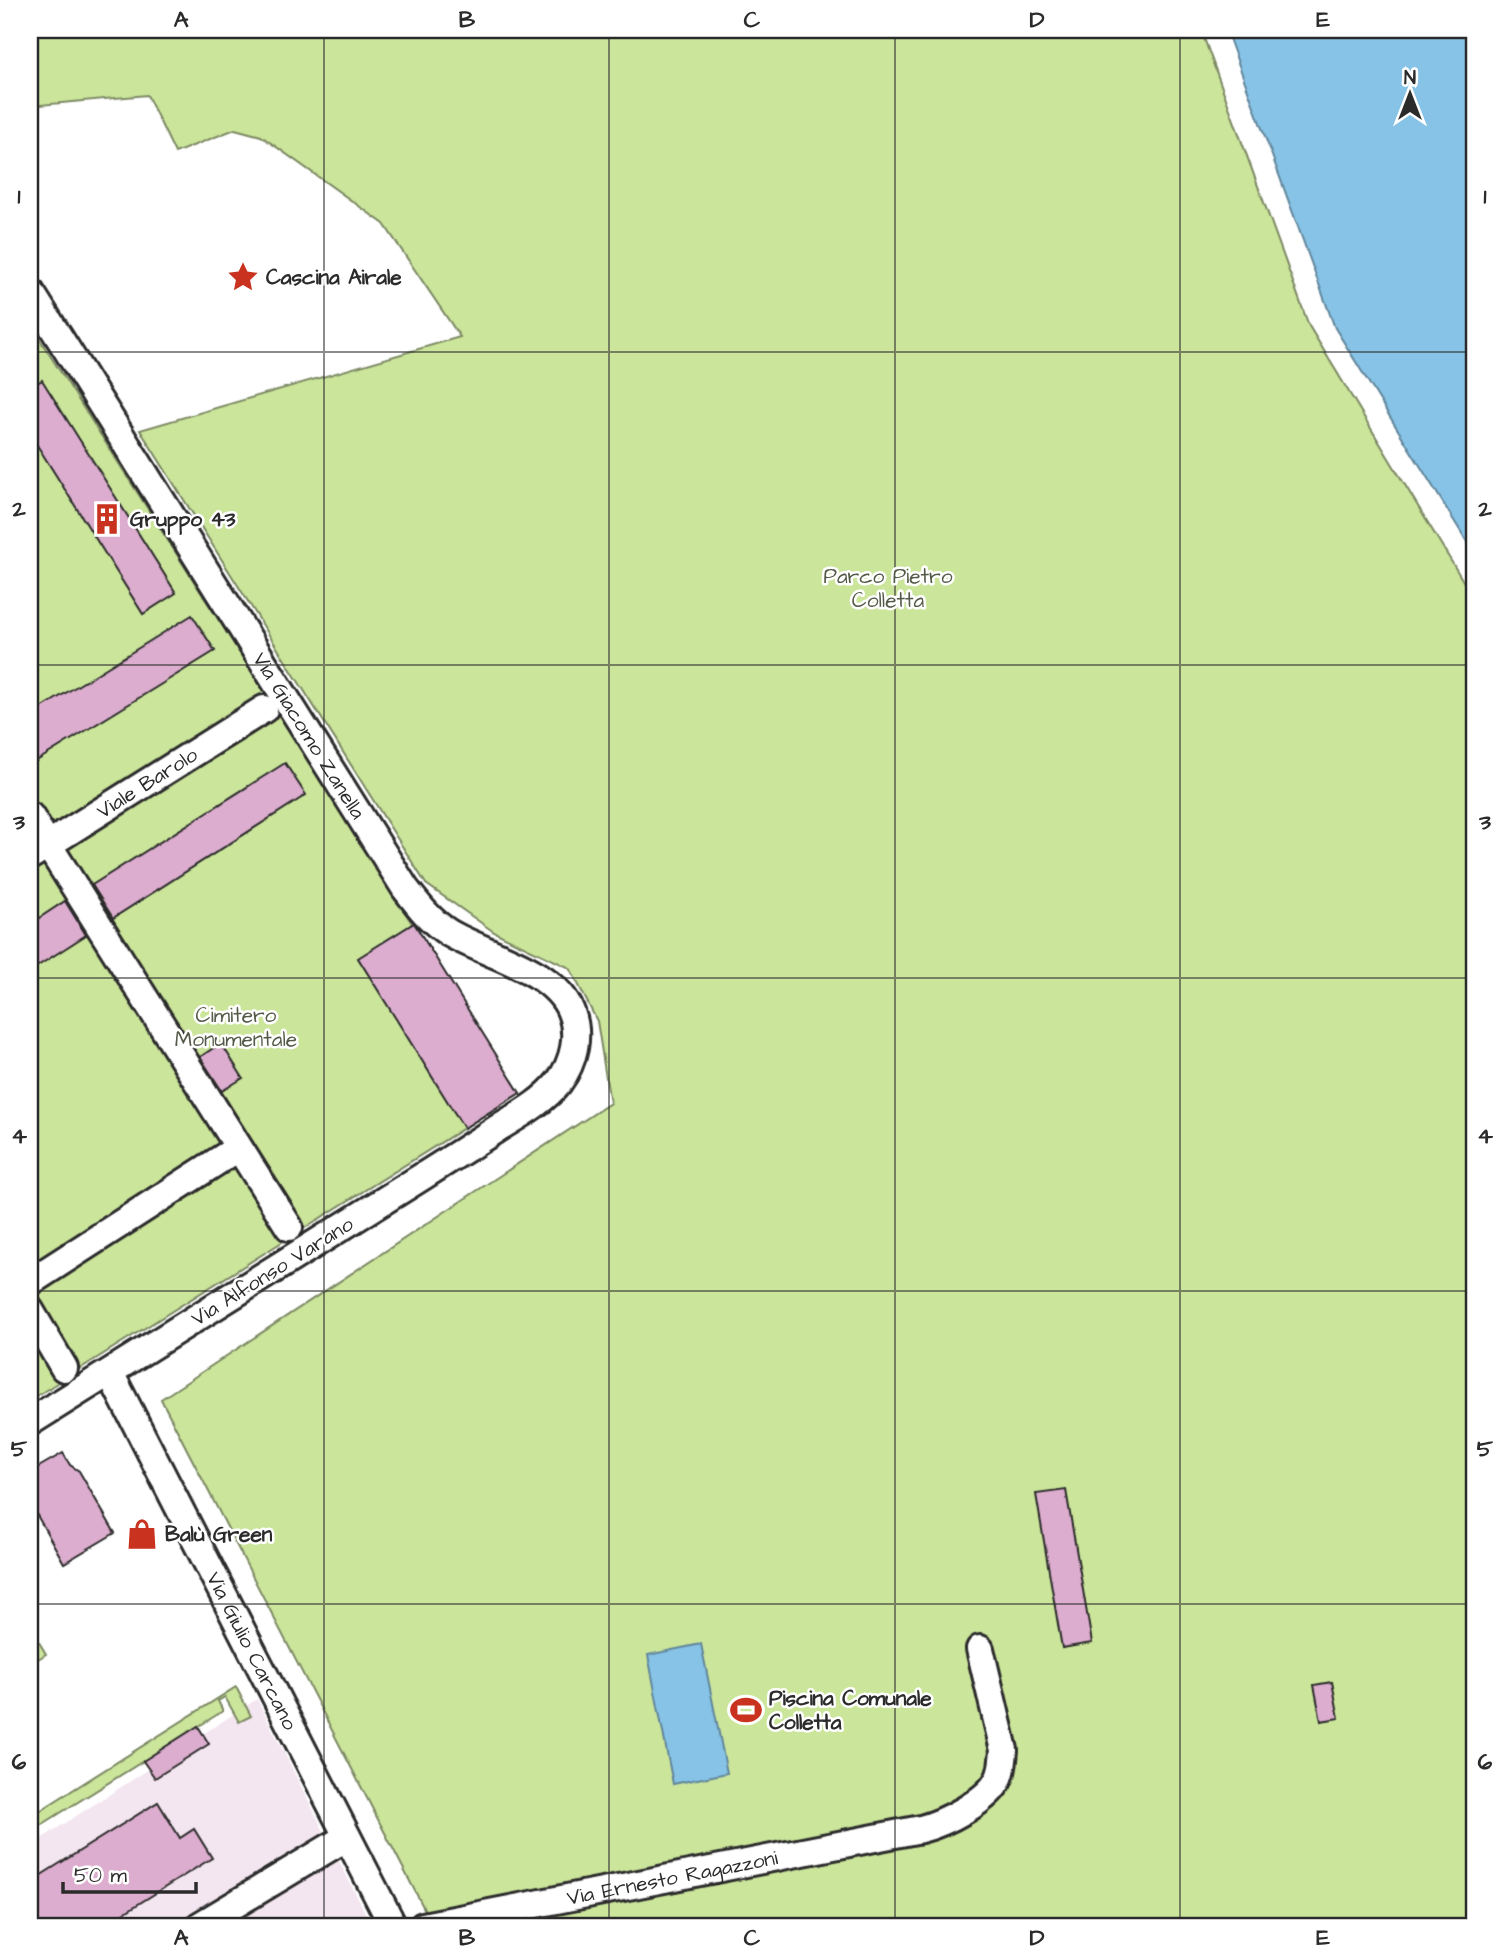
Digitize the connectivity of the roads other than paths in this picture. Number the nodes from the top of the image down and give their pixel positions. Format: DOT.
graph roads {
  1 [pos="32,302"];
  2 [pos="264,709"];
  3 [pos="30,816"];
  4 [pos="39,850"];
  5 [pos="513,1118"];
  6 [pos="238,1148"];
  7 [pos="289,1227"];
  8 [pos="30,1282"];
  9 [pos="30,1310"];
  10 [pos="64,1368"];
  11 [pos="110,1373"];
  12 [pos="30,1422"];
  13 [pos="980,1649"];
  14 [pos="347,1837"];
  15 [pos="199,1926"];
  16 [pos="393,1926"];
  17 [pos="423,1926"];
  1 -- 5 [label="street, Via Giacomo Zanella"];
  2 -- 4 [label="street, Viale Barolo"];
  3 -- 4 [label="street"];
  4 -- 6 [label="street"];
  5 -- 11 [label="street, Via Alfonso Varano"];
  6 -- 7 [label="street"];
  6 -- 8 [label="street"];
  9 -- 10 [label="street"];
  11 -- 12 [label="street, Via Alfonso Varano"];
  11 -- 14 [label="street, Via Giulio Carcano"];
  13 -- 17 [label="street, Via Ernesto Ragazzoni"];
  14 -- 15 [label="street"];
  14 -- 16 [label="street, Via Giulio Carcano"];
}
